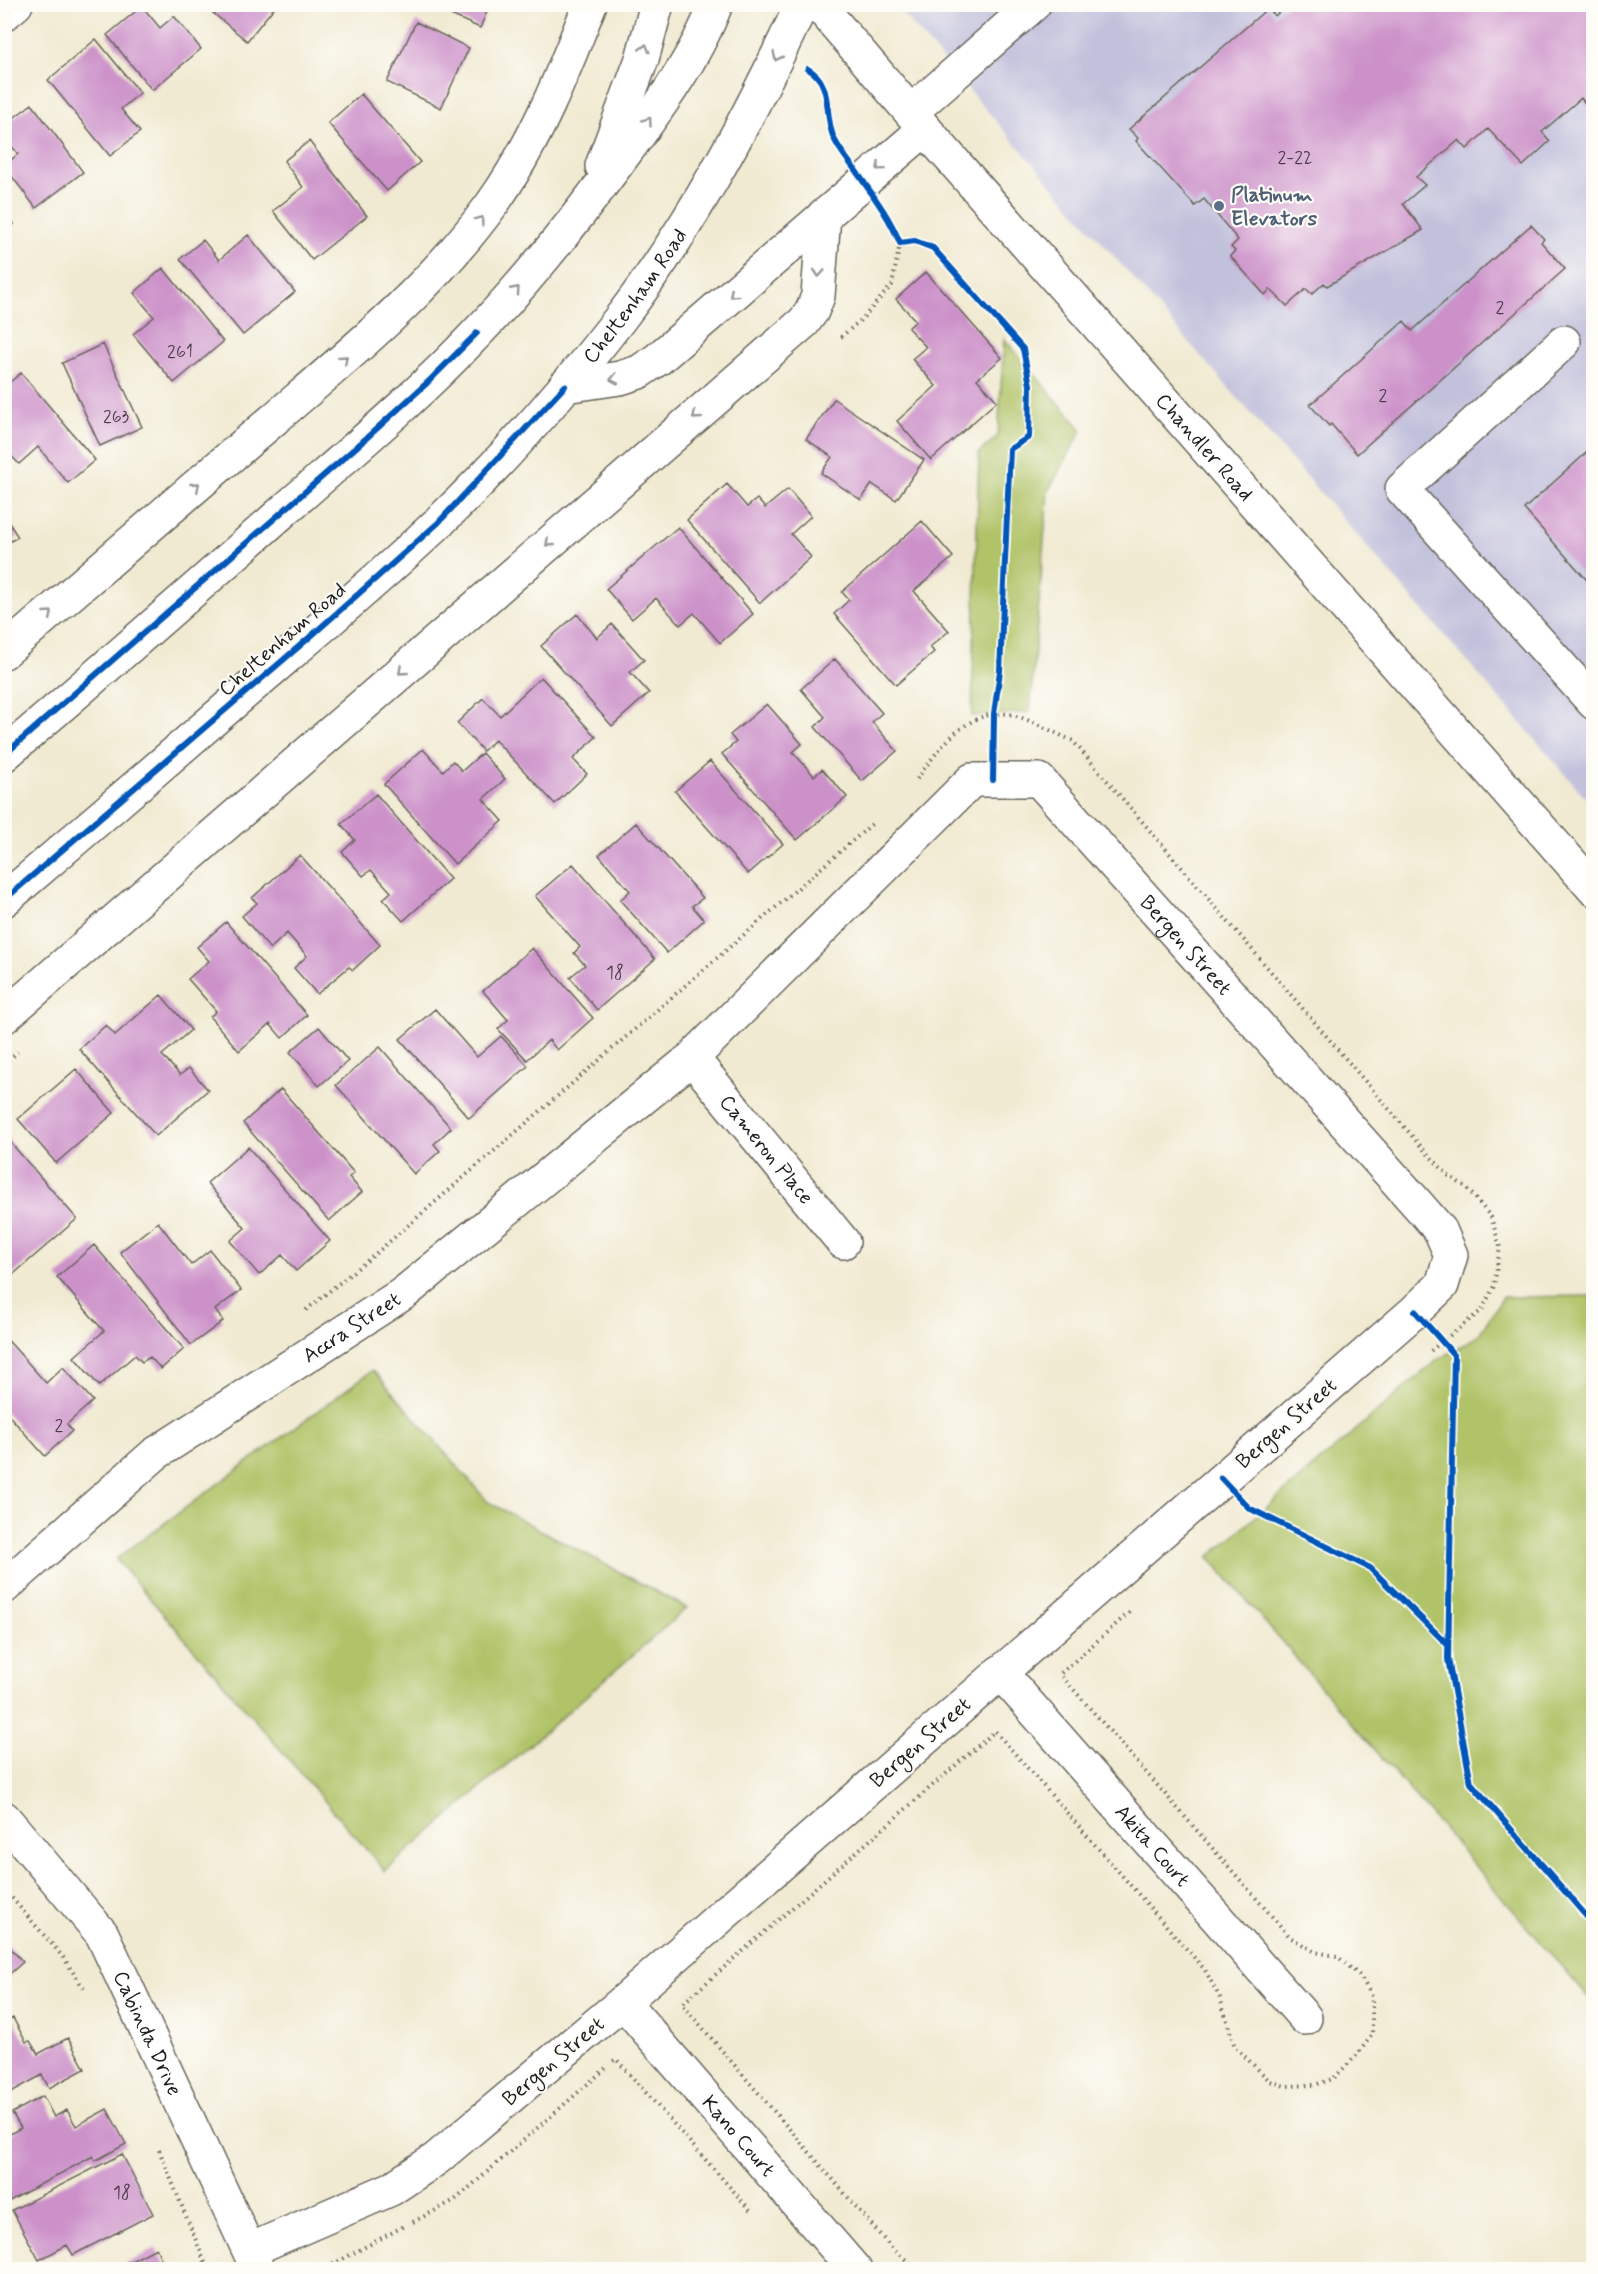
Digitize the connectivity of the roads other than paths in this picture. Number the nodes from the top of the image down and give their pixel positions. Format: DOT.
graph roads {
  1 [pos="16,4"];
  2 [pos="590,4"];
  3 [pos="657,4"];
  4 [pos="716,4"];
  5 [pos="802,4"];
  6 [pos="818,4"];
  7 [pos="1034,4"];
  8 [pos="4,14"];
  9 [pos="918,121"];
  10 [pos="589,202"];
  11 [pos="824,215"];
  12 [pos="1564,342"];
  13 [pos="566,386"];
  14 [pos="4,652"];
  15 [pos="1593,703"];
  16 [pos="4,755"];
  17 [pos="1593,889"];
  18 [pos="4,900"];
  19 [pos="4,1017"];
  20 [pos="692,1058"];
  21 [pos="843,1242"];
  22 [pos="4,1587"];
  23 [pos="1000,1672"];
  24 [pos="4,1818"];
  25 [pos="623,2002"];
  26 [pos="1305,2018"];
  27 [pos="254,2260"];
  28 [pos="855,2270"];
  1 -- 8 [label="street"];
  14 -- 2 [label="street, one-way"];
  10 -- 3 [label="street, one-way"];
  10 -- 4 [label="street, one-way"];
  5 -- 13 [label="street, Cheltenham Road, one-way"];
  6 -- 9 [label="street, Chandler Road"];
  7 -- 9 [label="street"];
  9 -- 11 [label="street, one-way"];
  9 -- 17 [label="street, Chandler Road"];
  16 -- 10 [label="street, one-way"];
  11 -- 13 [label="street, one-way"];
  11 -- 19 [label="street, one-way"];
  12 -- 15 [label="street"];
  13 -- 18 [label="street, Cheltenham Road"];
  20 -- 21 [label="street, Cameron Place"];
  20 -- 22 [label="street, Accra Street"];
  20 -- 23 [label="street, Bergen Street"];
  23 -- 25 [label="street, Bergen Street"];
  23 -- 26 [label="street, Akita Court"];
  24 -- 27 [label="street, Cabinda Drive"];
  25 -- 27 [label="street, Bergen Street"];
  25 -- 28 [label="street, Kano Court"];
}
